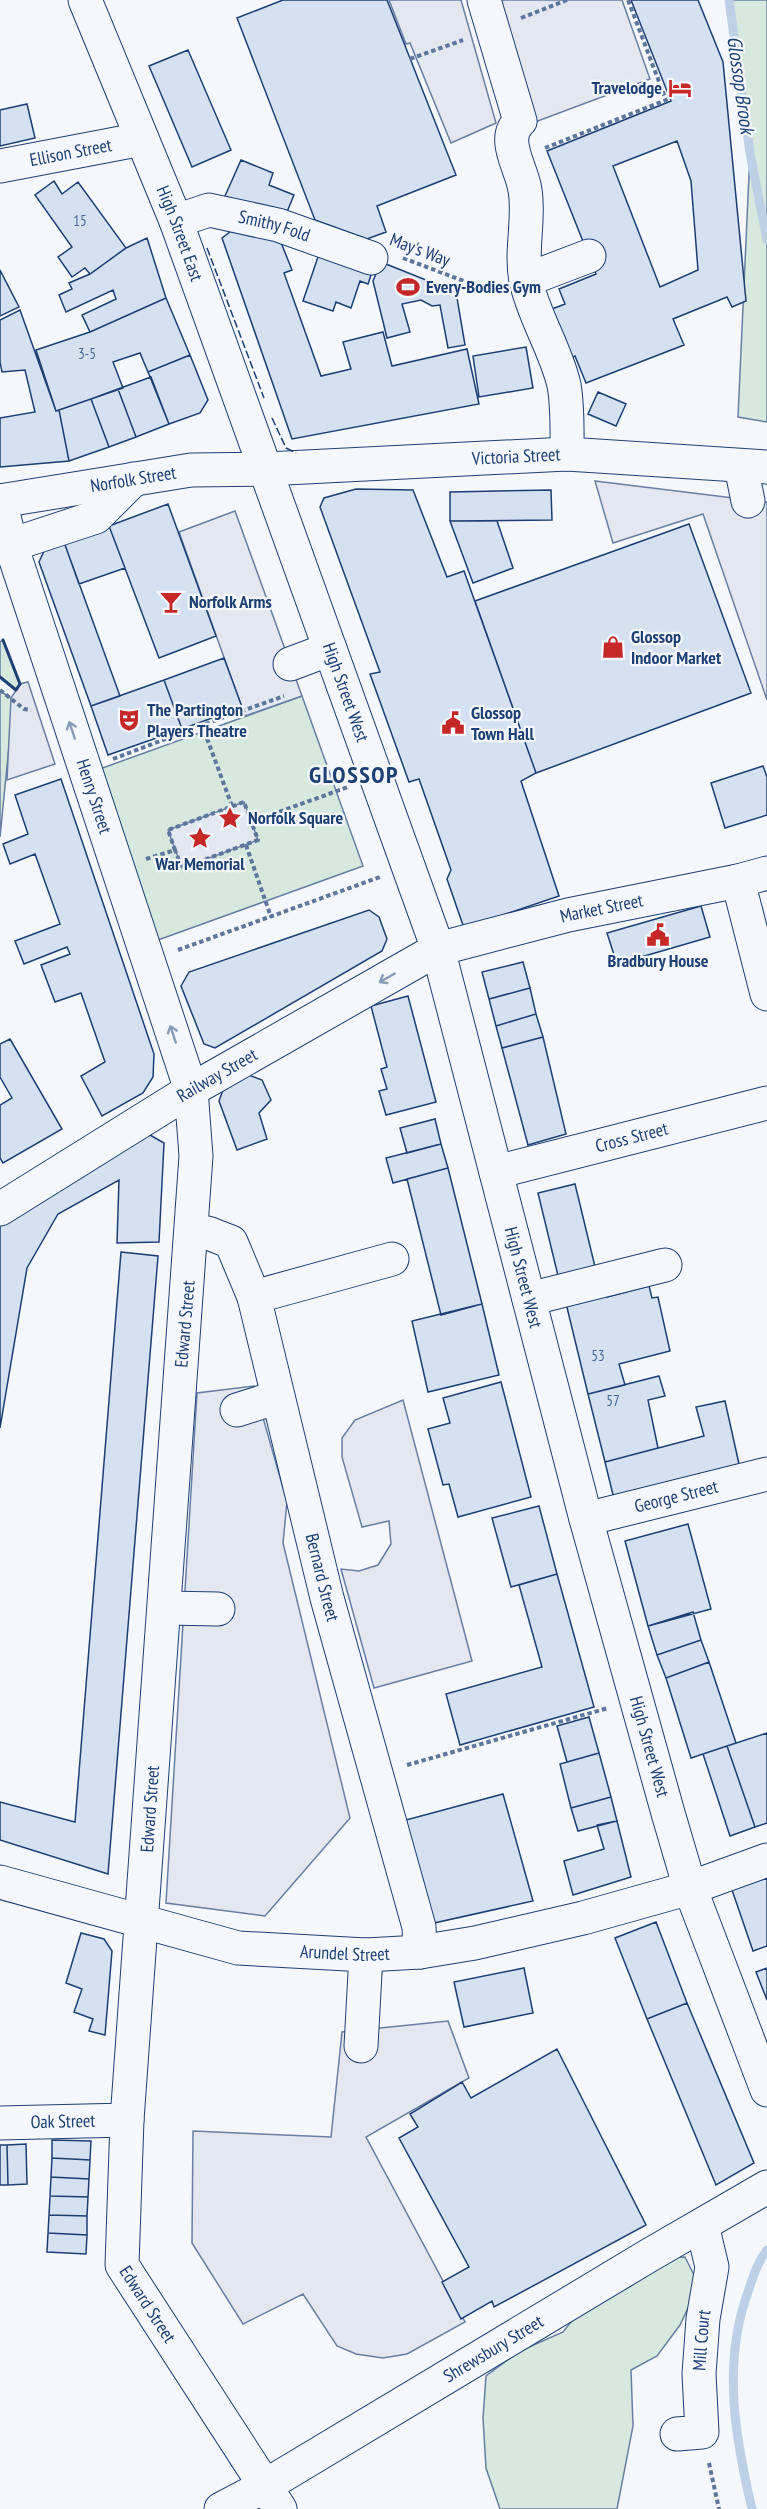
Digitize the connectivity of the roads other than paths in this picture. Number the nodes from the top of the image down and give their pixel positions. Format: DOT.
graph roads {
  1 [pos="85,0"];
  2 [pos="484,0"];
  3 [pos="142,139"];
  4 [pos="0,166"];
  5 [pos="176,221"];
  6 [pos="382,256"];
  7 [pos="589,256"];
  8 [pos="527,284"];
  9 [pos="567,454"];
  10 [pos="754,467"];
  11 [pos="266,469"];
  12 [pos="134,479"];
  13 [pos="0,501"];
  14 [pos="748,501"];
  15 [pos="11,544"];
  16 [pos="330,649"];
  17 [pos="290,664"];
  18 [pos="752,877"];
  19 [pos="438,949"];
  20 [pos="767,994"];
  21 [pos="191,1090"];
  22 [pos="767,1103"];
  23 [pos="496,1172"];
  24 [pos="0,1209"];
  25 [pos="193,1231"];
  26 [pos="392,1259"];
  27 [pos="665,1265"];
  28 [pos="254,1297"];
  29 [pos="529,1299"];
  30 [pos="278,1397"];
  31 [pos="237,1410"];
  32 [pos="767,1474"];
  33 [pos="586,1519"];
  34 [pos="165,1608"];
  35 [pos="218,1609"];
  36 [pos="767,1860"];
  37 [pos="0,1882"];
  38 [pos="690,1888"];
  39 [pos="141,1922"];
  40 [pos="420,1953"];
  41 [pos="366,1955"];
  42 [pos="361,2046"];
  43 [pos="767,2090"];
  44 [pos="128,2120"];
  45 [pos="0,2123"];
  46 [pos="767,2187"];
  47 [pos="702,2225"];
  48 [pos="689,2433"];
  49 [pos="272,2498"];
  50 [pos="221,2509"];
  1 -- 3 [label="street, High Street East"];
  2 -- 8 [label="street"];
  3 -- 4 [label="street, Ellison Street"];
  3 -- 5 [label="street, High Street East"];
  5 -- 6 [label="street, Smithy Fold"];
  5 -- 11 [label="street, High Street East"];
  7 -- 8 [label="street"];
  8 -- 9 [label="street"];
  9 -- 10 [label="street, Victoria Street"];
  9 -- 11 [label="street, Victoria Street"];
  10 -- 14 [label="street"];
  11 -- 12 [label="street, Norfolk Street"];
  11 -- 16 [label="street, High Street West"];
  12 -- 13 [label="street, Norfolk Street"];
  12 -- 15 [label="street"];
  13 -- 15 [label="street, Henry Street"];
  21 -- 15 [label="street, Henry Street, one-way"];
  16 -- 17 [label="street"];
  16 -- 19 [label="street, High Street West"];
  18 -- 19 [label="street, Market Street"];
  18 -- 20 [label="street"];
  19 -- 21 [label="street, Railway Street, one-way"];
  19 -- 23 [label="street, High Street West"];
  21 -- 24 [label="street, Railway Street"];
  21 -- 25 [label="street, Edward Street"];
  22 -- 23 [label="street, Cross Street"];
  23 -- 29 [label="street, High Street West"];
  25 -- 28 [label="street, Bernard Street"];
  25 -- 34 [label="street, Edward Street"];
  26 -- 28 [label="street"];
  27 -- 29 [label="street"];
  28 -- 30 [label="street, Bernard Street"];
  29 -- 33 [label="street, High Street West"];
  30 -- 31 [label="street"];
  30 -- 40 [label="street, Bernard Street"];
  32 -- 33 [label="street, George Street"];
  33 -- 38 [label="street, High Street West"];
  34 -- 35 [label="street"];
  34 -- 39 [label="street, Edward Street"];
  36 -- 38 [label="street, Arundel Street"];
  37 -- 39 [label="street, Arundel Street"];
  38 -- 40 [label="street, Arundel Street"];
  38 -- 43 [label="street, High Street West"];
  39 -- 41 [label="street, Arundel Street"];
  39 -- 44 [label="street, Edward Street"];
  40 -- 41 [label="street, Arundel Street"];
  41 -- 42 [label="street"];
  44 -- 45 [label="street, Oak Street"];
  44 -- 49 [label="street, Edward Street"];
  46 -- 47 [label="street, Shrewsbury Street"];
  47 -- 48 [label="street, Mill Court"];
  47 -- 49 [label="street, Shrewsbury Street"];
  49 -- 50 [label="street, Shrewsbury Street"];
}
